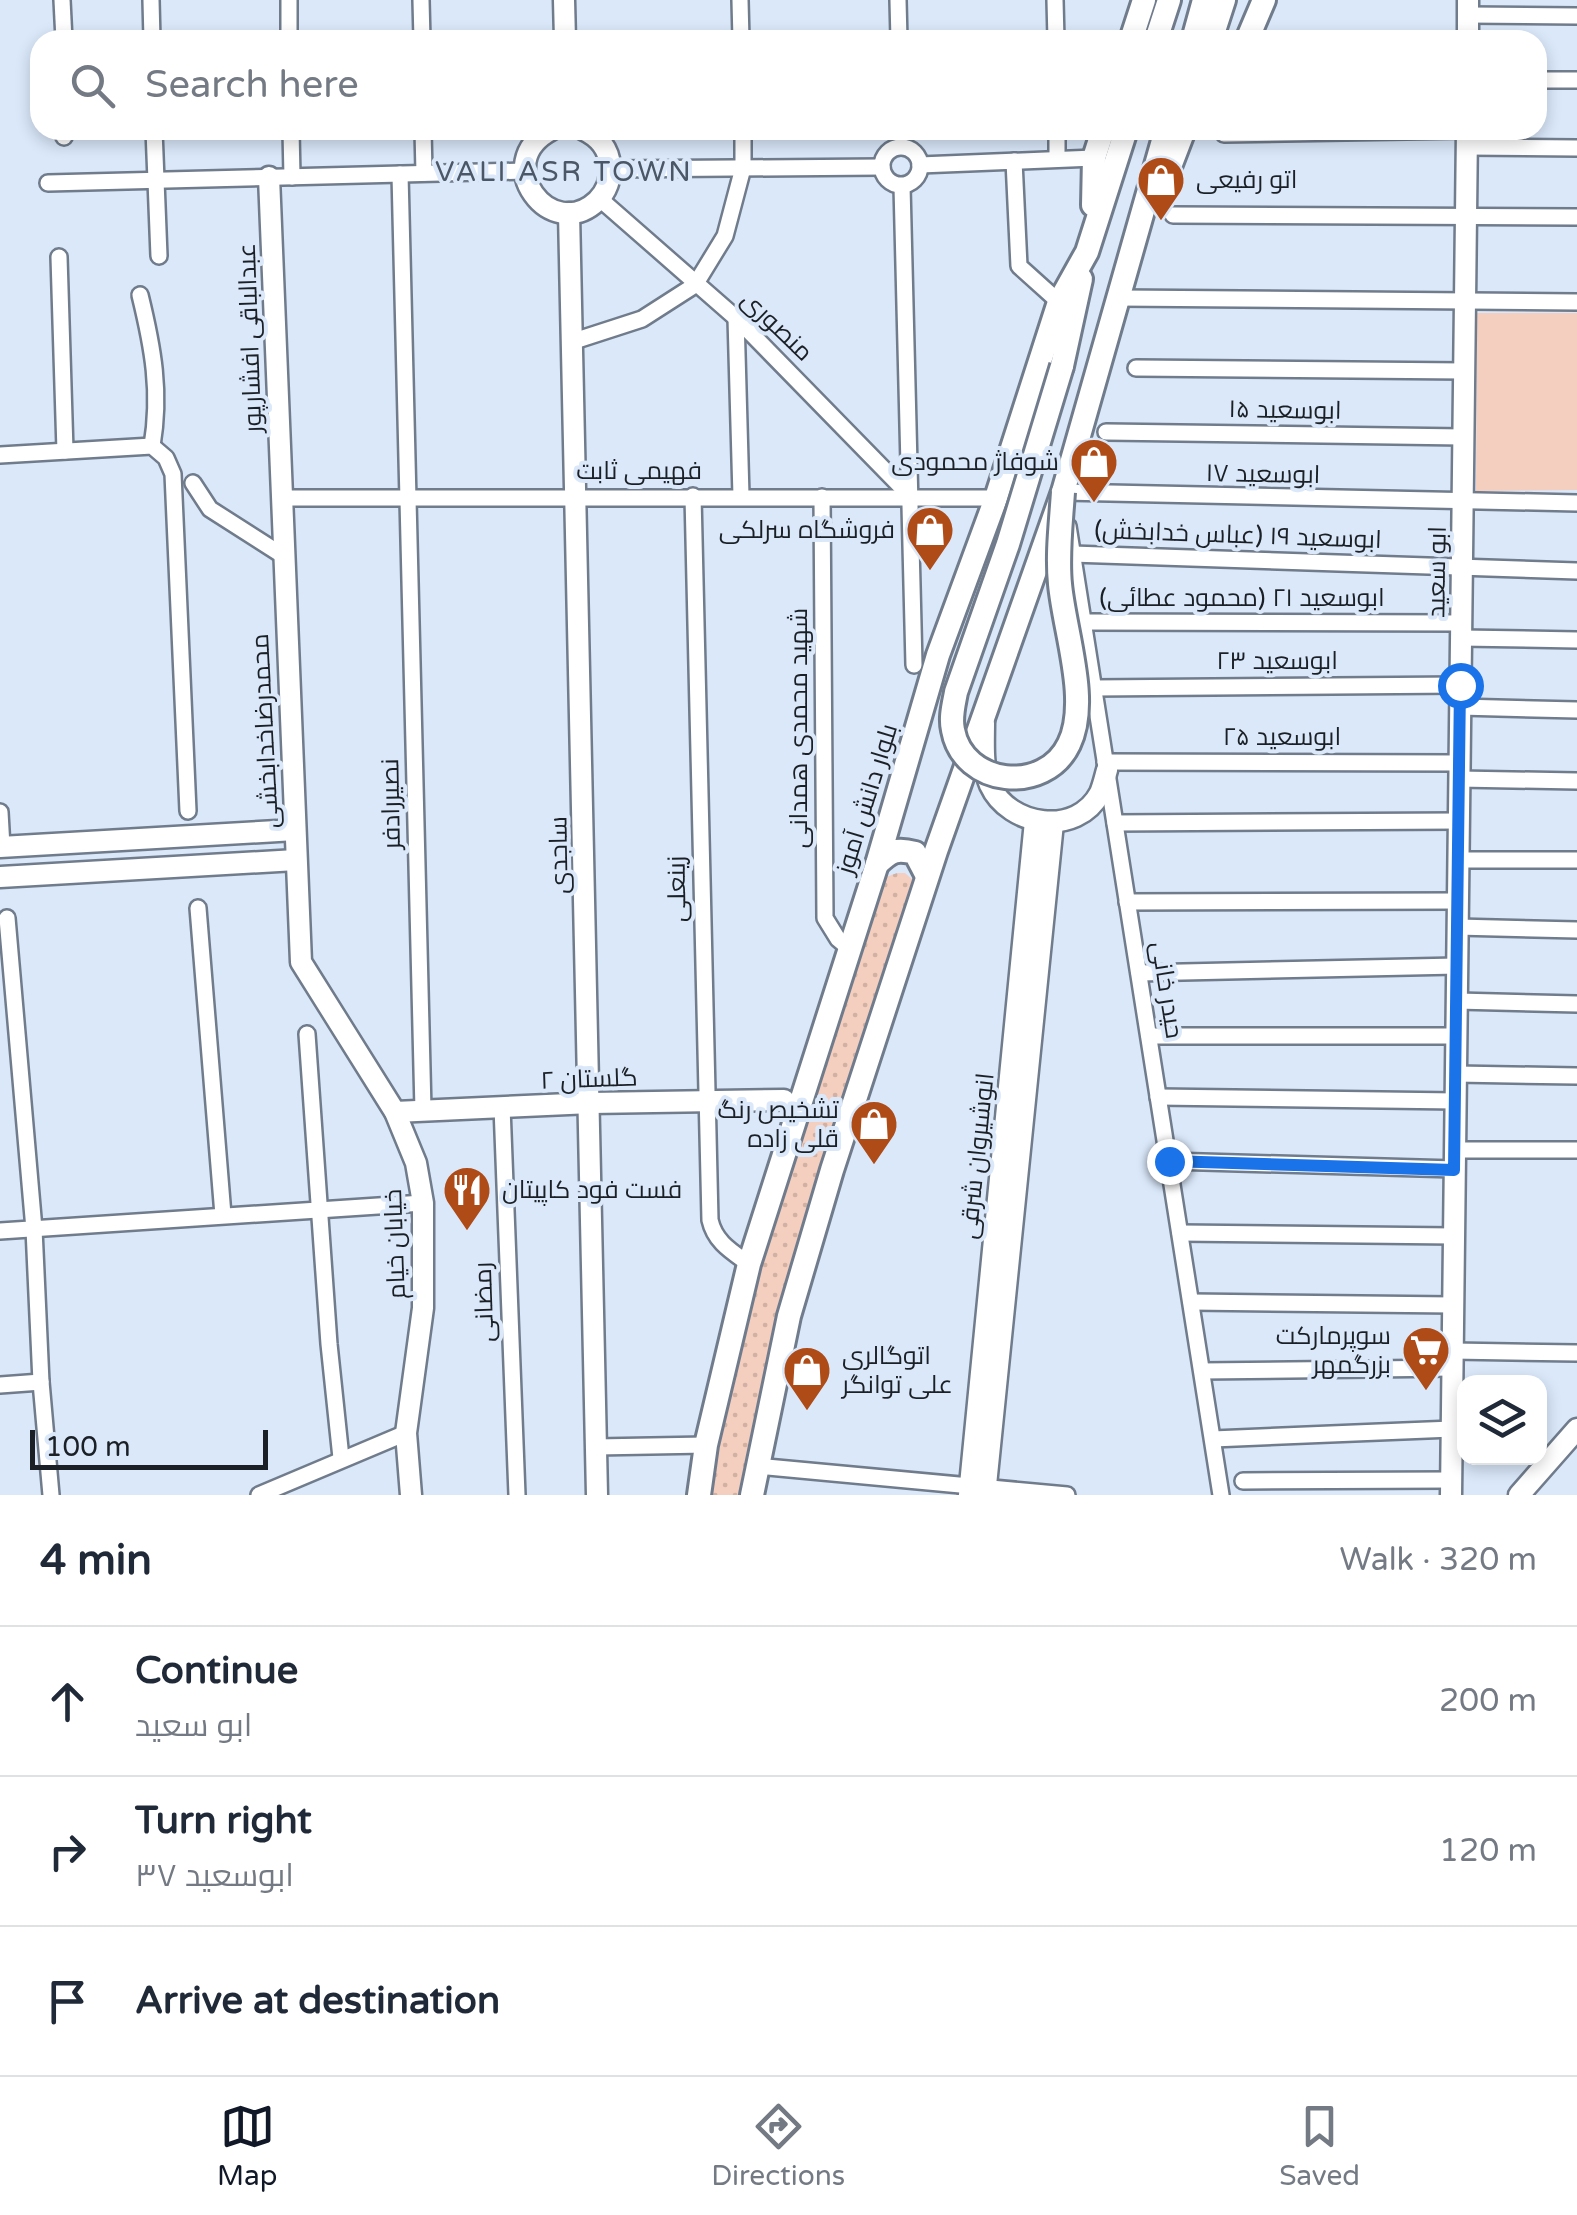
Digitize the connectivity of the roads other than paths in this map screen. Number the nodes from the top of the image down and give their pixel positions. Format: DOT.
graph roads {
  1 [pos="62,0"];
  2 [pos="151,0"];
  3 [pos="289,0"];
  4 [pos="422,0"];
  5 [pos="564,0"];
  6 [pos="740,0"];
  7 [pos="898,0"];
  8 [pos="1055,0"];
  9 [pos="1144,0"];
  10 [pos="1169,0"];
  11 [pos="1204,0"];
  12 [pos="1224,0"];
  13 [pos="1264,0"];
  14 [pos="1468,7"];
  15 [pos="1577,16"];
  16 [pos="64,30"];
  17 [pos="152,30"];
  18 [pos="290,30"];
  19 [pos="422,30"];
  20 [pos="565,30"];
  21 [pos="741,30"];
  22 [pos="898,30"];
  23 [pos="1056,30"];
  24 [pos="1134,30"];
  25 [pos="1159,30"];
  26 [pos="1195,30"];
  27 [pos="1214,30"];
  28 [pos="1251,30"];
  29 [pos="1547,80"];
  30 [pos="1577,80"];
  31 [pos="154,140"];
  32 [pos="291,140"];
  33 [pos="423,140"];
  34 [pos="538,140"];
  35 [pos="598,140"];
  36 [pos="742,140"];
  37 [pos="898,140"];
  38 [pos="902,140"];
  39 [pos="1057,140"];
  40 [pos="1100,140"];
  41 [pos="1123,140"];
  42 [pos="1177,140"];
  43 [pos="1467,140"];
  44 [pos="1504,140"];
  45 [pos="1577,148"];
  46 [pos="1094,158"];
  47 [pos="1057,159"];
  48 [pos="1014,161"];
  49 [pos="920,165"];
  50 [pos="882,167"];
  51 [pos="743,168"];
  52 [pos="611,169"];
  53 [pos="524,170"];
  54 [pos="424,173"];
  55 [pos="400,174"];
  56 [pos="292,176"];
  57 [pos="268,177"];
  58 [pos="156,180"];
  59 [pos="48,183"];
  60 [pos="902,186"];
  61 [pos="600,199"];
  62 [pos="569,213"];
  63 [pos="1173,215"];
  64 [pos="1466,215"];
  65 [pos="1577,217"];
  66 [pos="1090,241"];
  67 [pos="159,256"];
  68 [pos="59,257"];
  69 [pos="695,285"];
  70 [pos="140,295"];
  71 [pos="1119,298"];
  72 [pos="1059,302"];
  73 [pos="1465,302"];
  74 [pos="1577,302"];
  75 [pos="736,318"];
  76 [pos="572,342"];
  77 [pos="1136,368"];
  78 [pos="1464,371"];
  79 [pos="1106,432"];
  80 [pos="1463,437"];
  81 [pos="152,446"];
  82 [pos="65,452"];
  83 [pos="0,456"];
  84 [pos="192,482"];
  85 [pos="1063,492"];
  86 [pos="575,496"];
  87 [pos="693,496"];
  88 [pos="741,496"];
  89 [pos="408,497"];
  90 [pos="822,497"];
  91 [pos="911,497"];
  92 [pos="281,498"];
  93 [pos="996,498"];
  94 [pos="1462,503"];
  95 [pos="1577,503"];
  96 [pos="1072,554"];
  97 [pos="282,556"];
  98 [pos="1462,569"];
  99 [pos="1577,572"];
  100 [pos="1084,622"];
  101 [pos="1461,630"];
  102 [pos="1577,640"];
  103 [pos="914,665"];
  104 [pos="1460,685"];
  105 [pos="1094,688"];
  106 [pos="1460,707"];
  107 [pos="1577,710"];
  108 [pos="984,721"];
  109 [pos="1106,766"];
  110 [pos="1459,771"];
  111 [pos="1577,781"];
  112 [pos="188,811"];
  113 [pos="0,814"];
  114 [pos="1458,821"];
  115 [pos="1044,822"];
  116 [pos="1115,822"];
  117 [pos="295,830"];
  118 [pos="1,847"];
  119 [pos="296,860"];
  120 [pos="1458,860"];
  121 [pos="1577,860"];
  122 [pos="878,864"];
  123 [pos="928,876"];
  124 [pos="0,877"];
  125 [pos="1458,901"];
  126 [pos="1128,902"];
  127 [pos="198,908"];
  128 [pos="7,918"];
  129 [pos="1458,928"];
  130 [pos="1577,930"];
  131 [pos="850,949"];
  132 [pos="301,962"];
  133 [pos="1457,966"];
  134 [pos="1139,974"];
  135 [pos="1457,1001"];
  136 [pos="1577,1004"];
  137 [pos="308,1034"];
  138 [pos="1149,1036"];
  139 [pos="1456,1036"];
  140 [pos="1456,1074"];
  141 [pos="1577,1076"];
  142 [pos="1158,1097"];
  143 [pos="784,1100"];
  144 [pos="1456,1100"];
  145 [pos="706,1101"];
  146 [pos="591,1103"];
  147 [pos="502,1107"];
  148 [pos="423,1110"];
  149 [pos="395,1112"];
  150 [pos="1577,1150"];
  151 [pos="1455,1160"];
  152 [pos="1169,1161"];
  153 [pos="423,1202"];
  154 [pos="322,1208"];
  155 [pos="223,1216"];
  156 [pos="34,1229"];
  157 [pos="0,1231"];
  158 [pos="1180,1233"];
  159 [pos="1454,1236"];
  160 [pos="748,1264"];
  161 [pos="1191,1302"];
  162 [pos="1453,1305"];
  163 [pos="1577,1353"];
  164 [pos="1452,1359"];
  165 [pos="1202,1371"];
  166 [pos="41,1382"];
  167 [pos="0,1384"];
  168 [pos="1452,1429"];
  169 [pos="1577,1429"];
  170 [pos="406,1433"];
  171 [pos="1212,1439"];
  172 [pos="706,1445"];
  173 [pos="596,1447"];
  174 [pos="341,1458"];
  175 [pos="757,1466"];
  176 [pos="1243,1481"];
  177 [pos="1451,1488"];
  178 [pos="977,1491"];
  179 [pos="51,1495"];
  180 [pos="260,1495"];
  181 [pos="411,1495"];
  182 [pos="516,1495"];
  183 [pos="598,1495"];
  184 [pos="699,1495"];
  185 [pos="752,1495"];
  186 [pos="1067,1495"];
  187 [pos="1222,1495"];
  188 [pos="1519,1495"];
  1 -- 16 [label="street"];
  2 -- 17 [label="street"];
  3 -- 18 [label="street"];
  4 -- 19 [label="street"];
  5 -- 20 [label="street"];
  6 -- 21 [label="street"];
  7 -- 22 [label="street"];
  8 -- 23 [label="street"];
  9 -- 24 [label="main road"];
  10 -- 25 [label="main road"];
  11 -- 26 [label="main road"];
  12 -- 27 [label="main road"];
  13 -- 28 [label="main road"];
  14 -- 15 [label="street"];
  29 -- 30 [label="street"];
  31 -- 58 [label="street"];
  32 -- 56 [label="street"];
  33 -- 54 [label="street"];
  34 -- 53 [label="street"];
  35 -- 52 [label="street"];
  36 -- 51 [label="street"];
  37 -- 50 [label="street"];
  38 -- 49 [label="street"];
  39 -- 47 [label="street"];
  40 -- 46 [label="main road"];
  41 -- 66 [label="main road, بلوار دانش آموز"];
  42 -- 71 [label="main road"];
  43 -- 64 [label="street, ابو سعید"];
  44 -- 45 [label="street"];
  46 -- 47 [label="street"];
  46 -- 66 [label="main road"];
  47 -- 48 [label="street"];
  48 -- 49 [label="street"];
  48 -- 72 [label="street"];
  49 -- 60 [label="street"];
  50 -- 51 [label="street"];
  50 -- 60 [label="street"];
  51 -- 52 [label="street"];
  51 -- 69 [label="street"];
  52 -- 61 [label="street"];
  53 -- 54 [label="street"];
  53 -- 62 [label="street"];
  54 -- 55 [label="street"];
  55 -- 56 [label="street"];
  55 -- 89 [label="street, نصیررادفر"];
  56 -- 57 [label="street"];
  57 -- 58 [label="street"];
  57 -- 92 [label="street, عبدالباقی افشارپور"];
  58 -- 59 [label="street"];
  58 -- 67 [label="street"];
  60 -- 91 [label="street"];
  61 -- 62 [label="street"];
  61 -- 69 [label="street, منصوری"];
  62 -- 76 [label="street, ساجدی"];
  63 -- 64 [label="street"];
  64 -- 65 [label="street"];
  64 -- 73 [label="street, ابو سعید"];
  66 -- 72 [label="main road, بلوار دانش آموز"];
  66 -- 85 [label="main road, bridge"];
  68 -- 82 [label="street"];
  69 -- 75 [label="street, منصوری"];
  69 -- 76 [label="street"];
  70 -- 81 [label="street"];
  71 -- 73 [label="street"];
  71 -- 85 [label="main road"];
  72 -- 93 [label="main road, بلوار دانش آموز"];
  73 -- 74 [label="street"];
  73 -- 78 [label="street, ابو سعید"];
  75 -- 88 [label="street"];
  75 -- 91 [label="street, منصوری"];
  76 -- 86 [label="street, ساجدی"];
  77 -- 78 [label="street"];
  78 -- 80 [label="street, ابو سعید"];
  79 -- 80 [label="street, ابوسعید ۱۵"];
  80 -- 94 [label="street, ابو سعید"];
  81 -- 82 [label="street"];
  81 -- 112 [label="street"];
  82 -- 83 [label="street"];
  84 -- 97 [label="street"];
  85 -- 94 [label="street, ابوسعید ۱۷"];
  85 -- 96 [label="street, حیدر خانی"];
  85 -- 108 [label="main road"];
  86 -- 87 [label="street, فهیمی ثابت"];
  86 -- 89 [label="street, فهیمی ثابت"];
  86 -- 146 [label="street, ساجدی"];
  87 -- 88 [label="street, فهیمی ثابت"];
  87 -- 145 [label="street, زینعلی"];
  88 -- 90 [label="street, فهیمی ثابت"];
  89 -- 92 [label="street, فهیمی ثابت"];
  89 -- 148 [label="street, نصیررادفر"];
  90 -- 91 [label="street, فهیمی ثابت"];
  90 -- 131 [label="street, شهید محمدی همدانی"];
  91 -- 93 [label="street, فهیمی ثابت"];
  91 -- 103 [label="street"];
  92 -- 97 [label="street, محمدرضاخدابخشی"];
  93 -- 122 [label="main road, بلوار دانش آموز"];
  94 -- 95 [label="street, ابوسعید ۱۷"];
  94 -- 98 [label="street, ابو سعید"];
  96 -- 98 [label="street, ابوسعید ۱۹ (عباس خدابخش)"];
  96 -- 100 [label="street, حیدر خانی"];
  97 -- 117 [label="street, محمدرضاخدابخشی"];
  98 -- 99 [label="street, ابوسعید ۱۹ (عباس خدابخش)"];
  98 -- 101 [label="street, ابو سعید"];
  100 -- 101 [label="street, ابوسعید ۲۱ (محمود عطائی)"];
  100 -- 105 [label="street, حیدر خانی"];
  101 -- 102 [label="street, ابوسعید ۲۱ (محمود عطائی)"];
  101 -- 104 [label="street, ابو سعید"];
  104 -- 105 [label="street, ابوسعید ۲۳"];
  104 -- 106 [label="street, ابو سعید"];
  105 -- 109 [label="street, حیدر خانی"];
  106 -- 107 [label="street"];
  106 -- 110 [label="street, ابو سعید"];
  108 -- 115 [label="street"];
  108 -- 123 [label="main road"];
  109 -- 110 [label="street, ابوسعید ۲۵"];
  109 -- 115 [label="street"];
  109 -- 116 [label="street, حیدر خانی"];
  110 -- 111 [label="street, ابوسعید ۲۵"];
  110 -- 114 [label="street, ابو سعید"];
  113 -- 118 [label="street"];
  114 -- 116 [label="street"];
  114 -- 120 [label="street, ابو سعید"];
  115 -- 178 [label="street, انوشیروان شرقی"];
  116 -- 126 [label="street, حیدر خانی"];
  117 -- 118 [label="street"];
  117 -- 119 [label="street, محمدرضاخدابخشی"];
  119 -- 124 [label="street"];
  119 -- 132 [label="street, محمدرضاخدابخشی"];
  120 -- 121 [label="street"];
  120 -- 125 [label="street, ابو سعید"];
  122 -- 123 [label="main road"];
  122 -- 131 [label="main road, بلوار دانش آموز"];
  123 -- 175 [label="main road"];
  125 -- 126 [label="street"];
  125 -- 129 [label="street, ابو سعید"];
  126 -- 134 [label="street, حیدر خانی"];
  127 -- 155 [label="street"];
  128 -- 156 [label="street"];
  129 -- 130 [label="street"];
  129 -- 133 [label="street, ابو سعید"];
  131 -- 160 [label="main road, بلوار دانش آموز"];
  132 -- 149 [label="street, خیابان خیام"];
  133 -- 134 [label="street"];
  133 -- 135 [label="street, ابو سعید"];
  134 -- 138 [label="street, حیدر خانی"];
  135 -- 136 [label="street"];
  135 -- 139 [label="street, ابو سعید"];
  137 -- 154 [label="street"];
  138 -- 139 [label="street"];
  138 -- 142 [label="street, حیدر خانی"];
  139 -- 140 [label="street, ابو سعید"];
  140 -- 141 [label="street"];
  140 -- 144 [label="street, ابو سعید"];
  142 -- 144 [label="street"];
  142 -- 152 [label="street, حیدر خانی"];
  143 -- 145 [label="street, گلستان ۲"];
  144 -- 151 [label="street, ابو سعید"];
  145 -- 146 [label="street, گلستان ۲"];
  145 -- 160 [label="street, زینعلی"];
  146 -- 147 [label="street, گلستان ۲"];
  146 -- 173 [label="street, ساجدی"];
  147 -- 148 [label="street, گلستان ۲"];
  147 -- 182 [label="street, رمضانی"];
  148 -- 149 [label="street, گلستان ۲"];
  149 -- 153 [label="street, خیابان خیام"];
  150 -- 151 [label="street"];
  151 -- 152 [label="street"];
  151 -- 159 [label="street, ابو سعید"];
  152 -- 158 [label="street, حیدر خانی"];
  153 -- 154 [label="street"];
  153 -- 170 [label="street, خیابان خیام"];
  154 -- 155 [label="street"];
  154 -- 174 [label="street"];
  155 -- 156 [label="street"];
  156 -- 157 [label="street"];
  156 -- 166 [label="street"];
  158 -- 159 [label="street"];
  158 -- 161 [label="street, حیدر خانی"];
  159 -- 162 [label="street, ابو سعید"];
  160 -- 172 [label="main road, بلوار دانش آموز"];
  161 -- 162 [label="street"];
  161 -- 165 [label="street, حیدر خانی"];
  162 -- 164 [label="street, ابو سعید"];
  163 -- 164 [label="street"];
  164 -- 165 [label="street"];
  164 -- 168 [label="street, ابو سعید"];
  165 -- 171 [label="street, حیدر خانی"];
  166 -- 167 [label="street"];
  166 -- 179 [label="street"];
  168 -- 171 [label="street"];
  168 -- 177 [label="street, ابو سعید"];
  169 -- 188 [label="street"];
  170 -- 174 [label="street"];
  170 -- 181 [label="street, خیابان خیام"];
  171 -- 187 [label="street, حیدر خانی"];
  172 -- 173 [label="street"];
  172 -- 184 [label="main road, بلوار دانش آموز"];
  173 -- 183 [label="street, ساجدی"];
  174 -- 180 [label="street"];
  175 -- 178 [label="street"];
  175 -- 185 [label="main road"];
  176 -- 177 [label="street"];
  178 -- 186 [label="street"];
}
